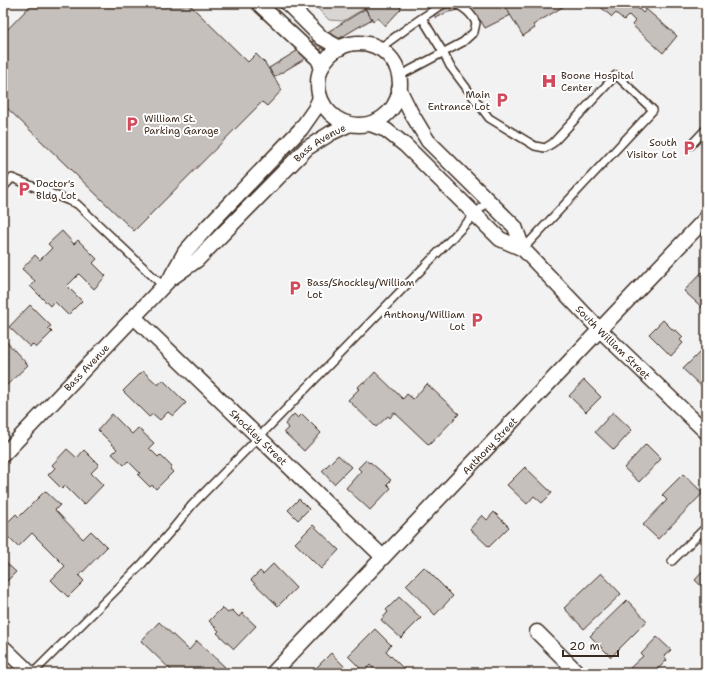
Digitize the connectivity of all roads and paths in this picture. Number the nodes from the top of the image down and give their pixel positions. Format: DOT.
graph roads {
  1 [pos="258,3"];
  2 [pos="287,3"];
  3 [pos="422,18"];
  4 [pos="340,48"];
  5 [pos="378,49"];
  6 [pos="444,52"];
  7 [pos="322,67"];
  8 [pos="399,83"];
  9 [pos="320,98"];
  10 [pos="350,124"];
  11 [pos="370,124"];
  12 [pos="706,129"];
  13 [pos="691,145"];
  14 [pos="3,188"];
  15 [pos="488,201"];
  16 [pos="475,214"];
  17 [pos="706,218"];
  18 [pos="523,249"];
  19 [pos="167,282"];
  20 [pos="134,317"];
  21 [pos="600,330"];
  22 [pos="706,432"];
  23 [pos="259,438"];
  24 [pos="3,455"];
  25 [pos="706,526"];
  26 [pos="383,557"];
  27 [pos="672,561"];
  28 [pos="537,632"];
  29 [pos="3,646"];
  30 [pos="32,673"];
  31 [pos="272,673"];
  32 [pos="578,673"];
  1 -- 7 [label="street"];
  2 -- 4 [label="street"];
  3 -- 6 [label="lane"];
  4 -- 5 [label="street"];
  4 -- 7 [label="street"];
  5 -- 6 [label="lane"];
  5 -- 8 [label="street"];
  6 -- 8 [label="lane"];
  6 -- 18 [label="lane"];
  7 -- 9 [label="street"];
  8 -- 11 [label="street"];
  8 -- 15 [label="street, South William Street"];
  9 -- 10 [label="street"];
  9 -- 19 [label="street, Bass Avenue"];
  10 -- 11 [label="street"];
  10 -- 19 [label="street, Bass Avenue"];
  11 -- 16 [label="street, South William Street"];
  12 -- 13 [label="lane"];
  14 -- 19 [label="lane"];
  15 -- 16 [label="lane"];
  15 -- 18 [label="street, South William Street"];
  16 -- 18 [label="street, South William Street"];
  16 -- 23 [label="lane"];
  17 -- 21 [label="street, Anthony Street"];
  18 -- 21 [label="street, South William Street"];
  19 -- 20 [label="street, Bass Avenue"];
  20 -- 23 [label="street, Shockley Street"];
  20 -- 24 [label="street, Bass Avenue"];
  21 -- 22 [label="street, South William Street"];
  21 -- 26 [label="street, Anthony Street"];
  23 -- 26 [label="street, Shockley Street"];
  23 -- 30 [label="lane"];
  25 -- 27 [label="lane"];
  26 -- 31 [label="street, Anthony Street"];
  28 -- 32 [label="street"];
  29 -- 30 [label="street"];
}
